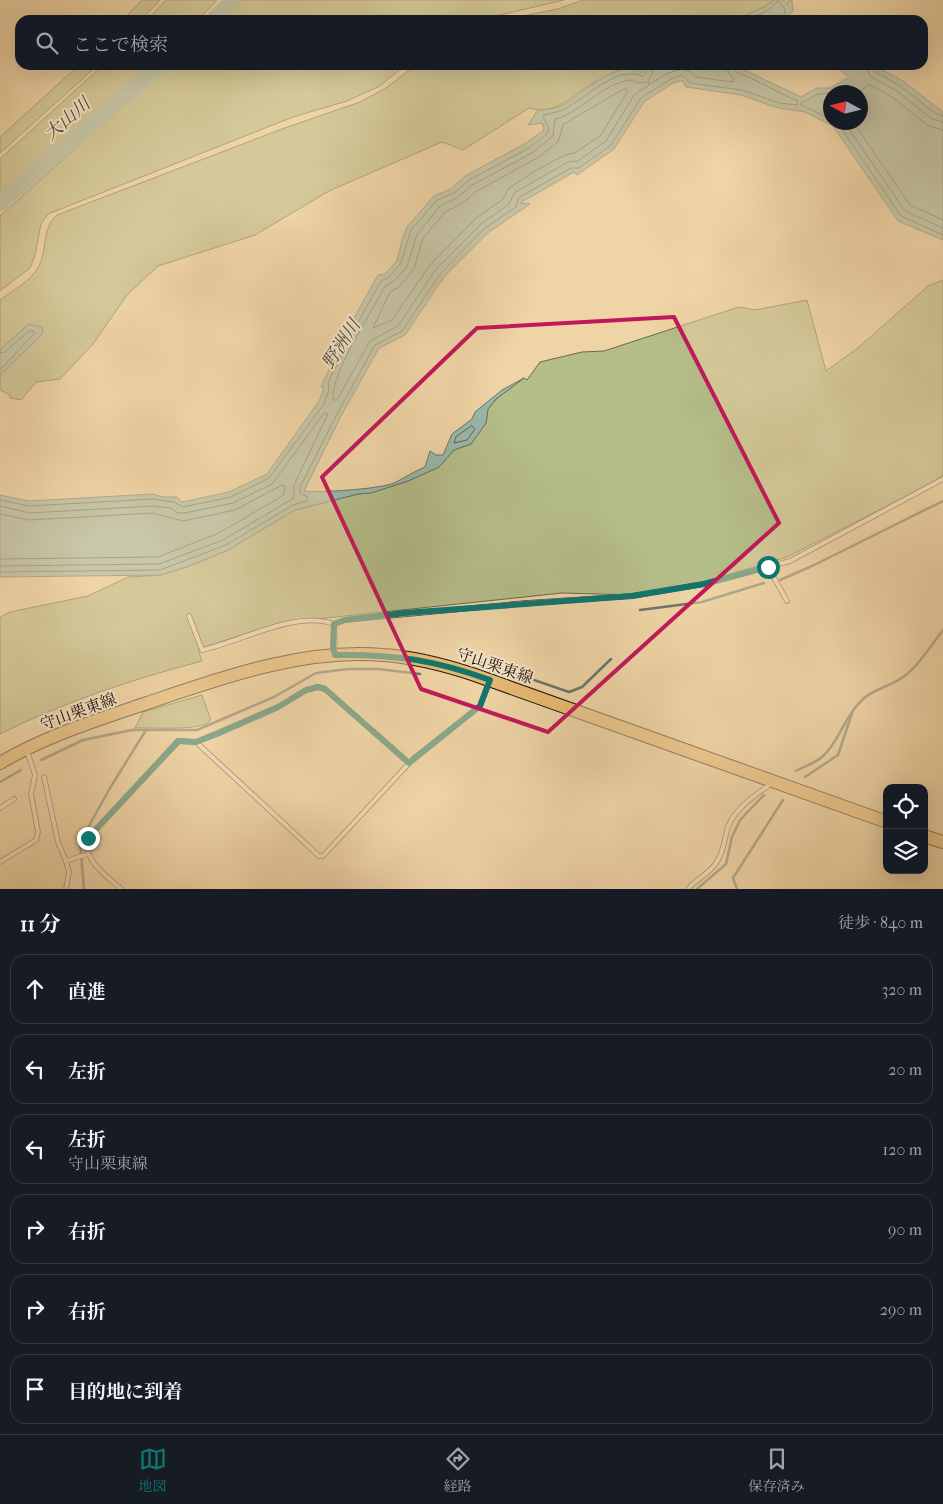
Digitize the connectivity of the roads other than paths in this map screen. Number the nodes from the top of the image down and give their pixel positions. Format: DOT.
graph roads {
  1 [pos="943,479"];
  2 [pos="768,567"];
  3 [pos="787,602"];
  4 [pos="188,616"];
  5 [pos="334,624"];
  6 [pos="335,655"];
  7 [pos="490,680"];
  8 [pos="196,742"];
  9 [pos="26,749"];
  10 [pos="0,763"];
  11 [pos="409,763"];
  12 [pos="44,777"];
  13 [pos="774,782"];
  14 [pos="14,799"];
  15 [pos="0,808"];
  16 [pos="883,821"];
  17 [pos="928,837"];
  18 [pos="943,842"];
  19 [pos="88,854"];
  20 [pos="66,861"];
  21 [pos="0,862"];
  22 [pos="66,889"];
  23 [pos="121,889"];
  24 [pos="688,889"];
  1 -- 2 [label="lane"];
  2 -- 3 [label="lane"];
  2 -- 5 [label="lane"];
  4 -- 5 [label="lane"];
  5 -- 6 [label="lane"];
  6 -- 7 [label="main road, 守山栗東線"];
  6 -- 9 [label="main road, 守山栗東線"];
  7 -- 11 [label="lane"];
  7 -- 13 [label="main road, 守山栗東線"];
  8 -- 11 [label="lane"];
  8 -- 11 [label="lane"];
  8 -- 19 [label="lane"];
  9 -- 10 [label="main road, 守山栗東線"];
  9 -- 21 [label="lane"];
  12 -- 20 [label="lane"];
  13 -- 16 [label="main road, 守山栗東線"];
  13 -- 24 [label="lane"];
  14 -- 15 [label="lane"];
  17 -- 18 [label="main road"];
  19 -- 20 [label="lane"];
  19 -- 23 [label="lane"];
  20 -- 22 [label="lane"];
}
